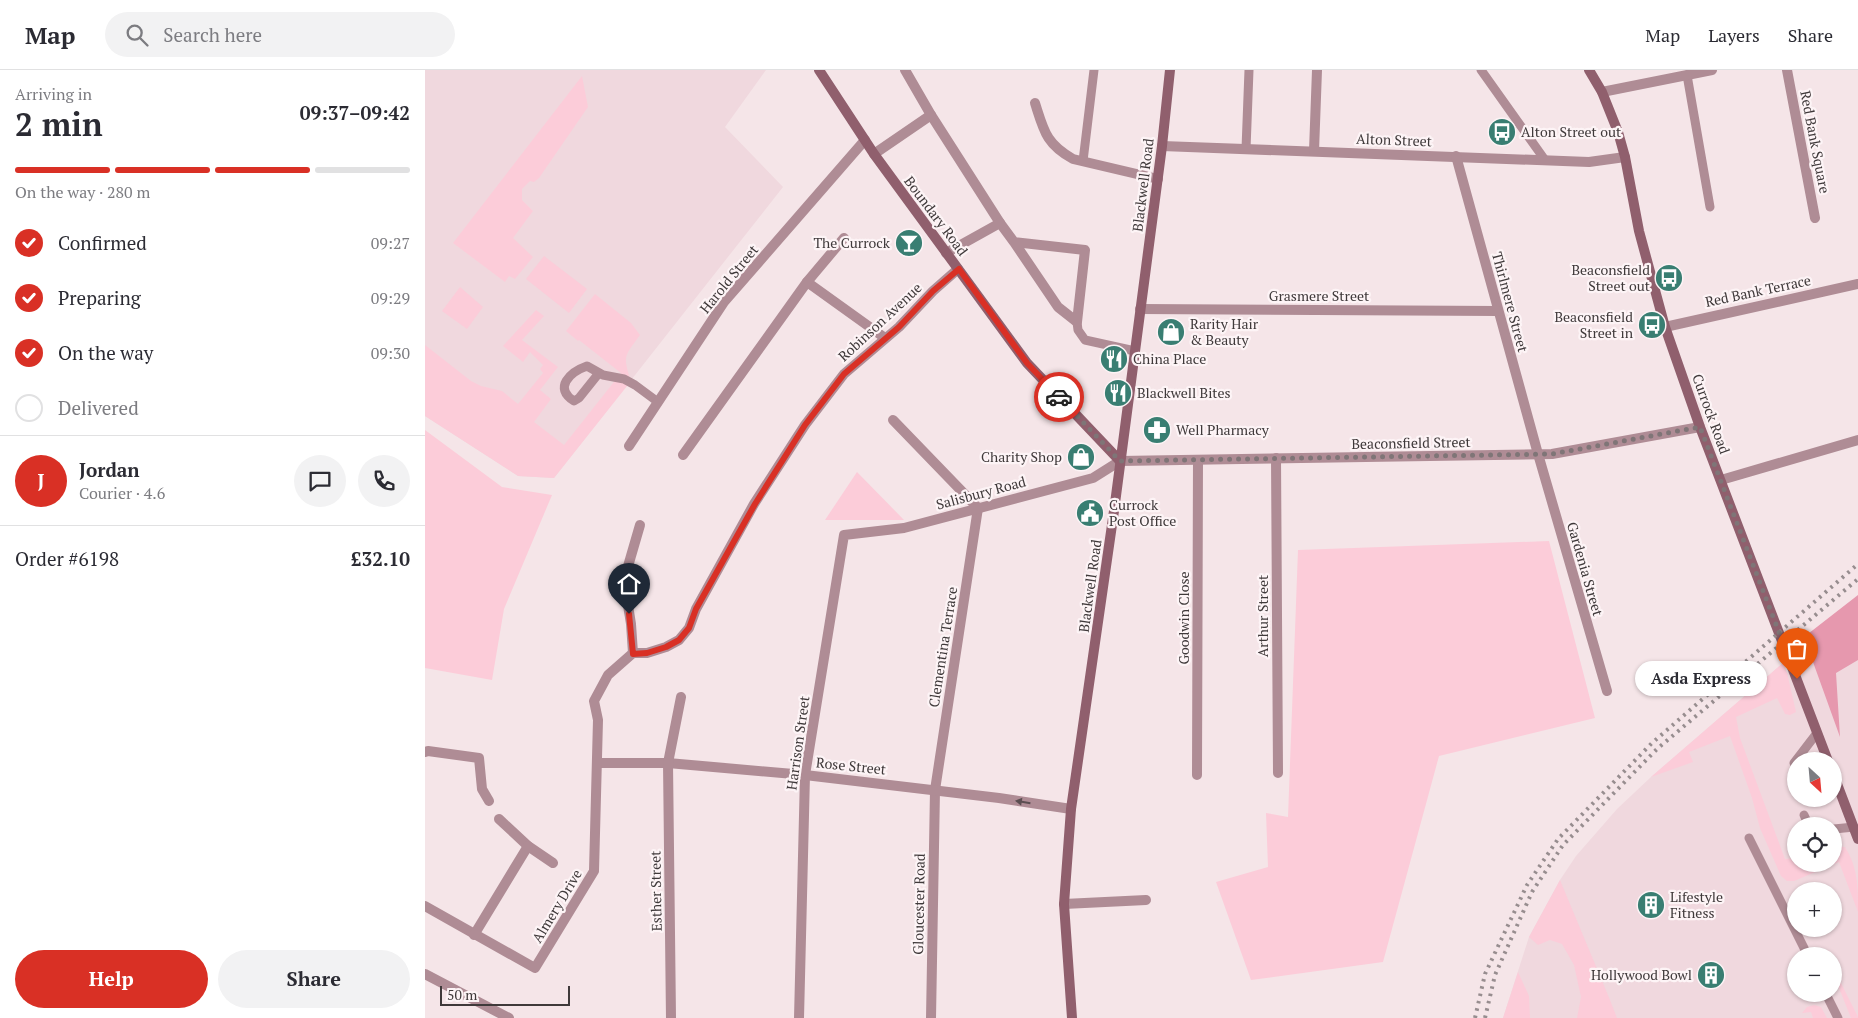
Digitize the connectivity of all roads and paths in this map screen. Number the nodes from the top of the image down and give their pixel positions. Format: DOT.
graph roads {
  1 [pos="819,70"];
  2 [pos="905,70"];
  3 [pos="1094,70"];
  4 [pos="1169,70"];
  5 [pos="1249,70"];
  6 [pos="1317,70"];
  7 [pos="1481,70"];
  8 [pos="1589,70"];
  9 [pos="1712,70"];
  10 [pos="1787,70"];
  11 [pos="1682,74"];
  12 [pos="1602,92"];
  13 [pos="1035,103"];
  14 [pos="931,115"];
  15 [pos="865,140"];
  16 [pos="1163,146"];
  17 [pos="1246,149"];
  18 [pos="1314,151"];
  19 [pos="874,154"];
  20 [pos="1456,156"];
  21 [pos="1625,157"];
  22 [pos="1545,160"];
  23 [pos="1083,161"];
  24 [pos="1158,179"];
  25 [pos="1710,207"];
  26 [pos="1815,218"];
  27 [pos="1000,223"];
  28 [pos="844,238"];
  29 [pos="1014,242"];
  30 [pos="946,253"];
  31 [pos="959,269"];
  32 [pos="807,282"];
  33 [pos="1858,284"];
  34 [pos="1140,309"];
  35 [pos="1497,310"];
  36 [pos="1077,322"];
  37 [pos="1665,327"];
  38 [pos="885,338"];
  39 [pos="1135,351"];
  40 [pos="599,373"];
  41 [pos="658,402"];
  42 [pos="893,420"];
  43 [pos="1700,427"];
  44 [pos="1858,440"];
  45 [pos="629,446"];
  46 [pos="1537,454"];
  47 [pos="683,455"];
  48 [pos="1276,458"];
  49 [pos="1198,460"];
  50 [pos="1120,461"];
  51 [pos="1721,480"];
  52 [pos="978,508"];
  53 [pos="640,525"];
  54 [pos="844,535"];
  55 [pos="633,654"];
  56 [pos="1607,692"];
  57 [pos="681,697"];
  58 [pos="1817,733"];
  59 [pos="425,752"];
  60 [pos="1802,752"];
  61 [pos="1824,752"];
  62 [pos="597,763"];
  63 [pos="668,763"];
  64 [pos="1278,773"];
  65 [pos="805,775"];
  66 [pos="1197,776"];
  67 [pos="935,790"];
  68 [pos="1843,800"];
  69 [pos="489,801"];
  70 [pos="1071,809"];
  71 [pos="499,819"];
  72 [pos="1853,827"];
  73 [pos="1842,828"];
  74 [pos="1749,838"];
  75 [pos="1858,838"];
  76 [pos="528,846"];
  77 [pos="553,863"];
  78 [pos="1146,900"];
  79 [pos="1064,904"];
  80 [pos="425,906"];
  81 [pos="474,934"];
  82 [pos="1804,947"];
  83 [pos="425,974"];
  84 [pos="1830,1002"];
  85 [pos="509,1018"];
  86 [pos="671,1018"];
  87 [pos="799,1018"];
  88 [pos="931,1018"];
  89 [pos="1072,1018"];
  90 [pos="1838,1018"];
  1 -- 15 [label="street, Boundary Road"];
  2 -- 14 [label="street"];
  3 -- 23 [label="lane"];
  4 -- 16 [label="street, Blackwell Road"];
  5 -- 17 [label="lane"];
  6 -- 18 [label="street"];
  7 -- 22 [label="lane"];
  8 -- 12 [label="street, Currock Road"];
  9 -- 11 [label="street"];
  10 -- 26 [label="street, Red Bank Square"];
  11 -- 12 [label="street"];
  11 -- 25 [label="lane"];
  12 -- 21 [label="street, Currock Road"];
  13 -- 23 [label="street"];
  14 -- 19 [label="street"];
  14 -- 27 [label="street"];
  15 -- 19 [label="street, Boundary Road"];
  15 -- 41 [label="street, Harold Street"];
  16 -- 17 [label="street, Alton Street"];
  16 -- 24 [label="street, Blackwell Road"];
  17 -- 18 [label="street, Alton Street"];
  18 -- 20 [label="street, Alton Street"];
  19 -- 30 [label="street, Boundary Road"];
  20 -- 22 [label="street, Alton Street"];
  20 -- 35 [label="street, Thirlmere Street"];
  21 -- 22 [label="street, Alton Street"];
  21 -- 37 [label="street, Currock Road"];
  23 -- 24 [label="street"];
  24 -- 34 [label="street, Blackwell Road"];
  27 -- 29 [label="street"];
  27 -- 30 [label="street"];
  28 -- 32 [label="street"];
  29 -- 36 [label="street"];
  29 -- 36 [label="street"];
  30 -- 31 [label="street, Boundary Road"];
  31 -- 38 [label="street, Robinson Avenue"];
  31 -- 50 [label="street, Boundary Road"];
  32 -- 38 [label="street"];
  32 -- 47 [label="street"];
  33 -- 37 [label="street, Red Bank Terrace"];
  34 -- 35 [label="street, Grasmere Street"];
  34 -- 39 [label="street, Blackwell Road"];
  35 -- 46 [label="street, Thirlmere Street"];
  36 -- 39 [label="lane"];
  37 -- 43 [label="street, Currock Road"];
  38 -- 55 [label="street, Robinson Avenue"];
  39 -- 50 [label="street, Blackwell Road"];
  40 -- 41 [label="lane"];
  41 -- 45 [label="street, Harold Street"];
  42 -- 52 [label="street"];
  43 -- 46 [label="street, Beaconsfield Street"];
  43 -- 51 [label="street, Currock Road"];
  44 -- 51 [label="street"];
  46 -- 48 [label="street, Beaconsfield Street"];
  46 -- 56 [label="street, Gardenia Street"];
  48 -- 49 [label="street, Beaconsfield Street"];
  48 -- 64 [label="street, Arthur Street"];
  49 -- 50 [label="street, Beaconsfield Street"];
  49 -- 66 [label="street, Goodwin Close"];
  50 -- 52 [label="street, Salisbury Road"];
  50 -- 70 [label="street, Blackwell Road"];
  51 -- 58 [label="street, Currock Road"];
  52 -- 54 [label="street, Salisbury Road"];
  52 -- 67 [label="street, Clementina Terrace"];
  53 -- 55 [label="street"];
  54 -- 65 [label="street, Harrison Street"];
  55 -- 62 [label="street, Almery Drive"];
  57 -- 63 [label="street, Esther Street"];
  58 -- 60 [label="lane"];
  58 -- 61 [label="street, Currock Road"];
  59 -- 69 [label="street"];
  62 -- 63 [label="street, Rose Street"];
  62 -- 81 [label="street, Almery Drive"];
  63 -- 65 [label="street, Rose Street"];
  63 -- 86 [label="street, Esther Street"];
  65 -- 67 [label="street, Rose Street"];
  65 -- 87 [label="street, Harrison Street"];
  70 -- 67 [label="street, Rose Street, one-way"];
  67 -- 88 [label="street, Gloucester Road"];
  68 -- 72 [label="street"];
  70 -- 79 [label="street, Blackwell Road"];
  71 -- 76 [label="street"];
  72 -- 73 [label="lane"];
  72 -- 75 [label="street"];
  74 -- 82 [label="lane"];
  76 -- 77 [label="street"];
  76 -- 81 [label="street"];
  78 -- 79 [label="street"];
  79 -- 89 [label="street, Blackwell Road"];
  80 -- 81 [label="street, Almery Drive"];
  83 -- 85 [label="street"];
  84 -- 90 [label="lane"];
}
